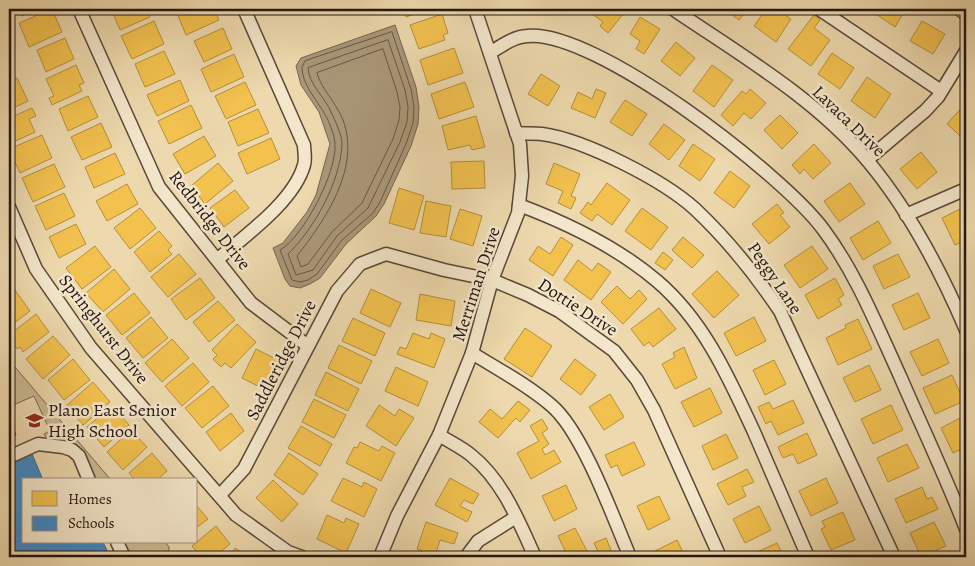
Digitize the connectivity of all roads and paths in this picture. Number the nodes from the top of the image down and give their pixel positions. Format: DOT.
graph roads {
  1 [pos="79,9"];
  2 [pos="244,9"];
  3 [pos="475,9"];
  4 [pos="673,9"];
  5 [pos="819,9"];
  6 [pos="959,9"];
  7 [pos="966,14"];
  8 [pos="966,51"];
  9 [pos="490,53"];
  10 [pos="941,91"];
  11 [pos="516,134"];
  12 [pos="867,160"];
  13 [pos="966,189"];
  14 [pos="518,204"];
  15 [pos="9,207"];
  16 [pos="906,215"];
  17 [pos="386,254"];
  18 [pos="218,259"];
  19 [pos="492,280"];
  20 [pos="966,330"];
  21 [pos="308,346"];
  22 [pos="472,353"];
  23 [pos="439,435"];
  24 [pos="9,457"];
  25 [pos="88,478"];
  26 [pos="220,495"];
  27 [pos="516,517"];
  28 [pos="966,529"];
  29 [pos="118,544"];
  30 [pos="124,557"];
  31 [pos="302,557"];
  32 [pos="380,557"];
  33 [pos="466,557"];
  34 [pos="535,557"];
  35 [pos="630,557"];
  36 [pos="720,557"];
  37 [pos="808,557"];
  38 [pos="894,557"];
  1 -- 18 [label="street, Redbridge Drive"];
  2 -- 18 [label="street"];
  3 -- 9 [label="street, Merriman Drive"];
  4 -- 12 [label="street, Lavaca Drive"];
  5 -- 10 [label="street"];
  6 -- 7 [label="street"];
  8 -- 10 [label="street"];
  9 -- 11 [label="street, Merriman Drive"];
  9 -- 28 [label="street"];
  10 -- 12 [label="street"];
  11 -- 14 [label="street, Merriman Drive"];
  11 -- 38 [label="street, Peggy Lane"];
  12 -- 16 [label="street, Lavaca Drive"];
  13 -- 16 [label="street"];
  14 -- 19 [label="street, Merriman Drive"];
  14 -- 37 [label="street"];
  15 -- 26 [label="street, Springhurst Drive"];
  16 -- 20 [label="street, Lavaca Drive"];
  17 -- 19 [label="street, Dottie Drive"];
  17 -- 21 [label="street, Saddleridge Drive"];
  18 -- 21 [label="street, Redbridge Drive"];
  19 -- 22 [label="street, Merriman Drive"];
  19 -- 36 [label="street, Dottie Drive"];
  21 -- 26 [label="street, Saddleridge Drive"];
  22 -- 23 [label="street, Merriman Drive"];
  22 -- 35 [label="street"];
  23 -- 27 [label="street"];
  23 -- 32 [label="street, Merriman Drive"];
  24 -- 25 [label="street"];
  26 -- 31 [label="street, Springhurst Drive"];
  27 -- 33 [label="street"];
  27 -- 34 [label="street"];
  29 -- 30 [label="street"];
}
